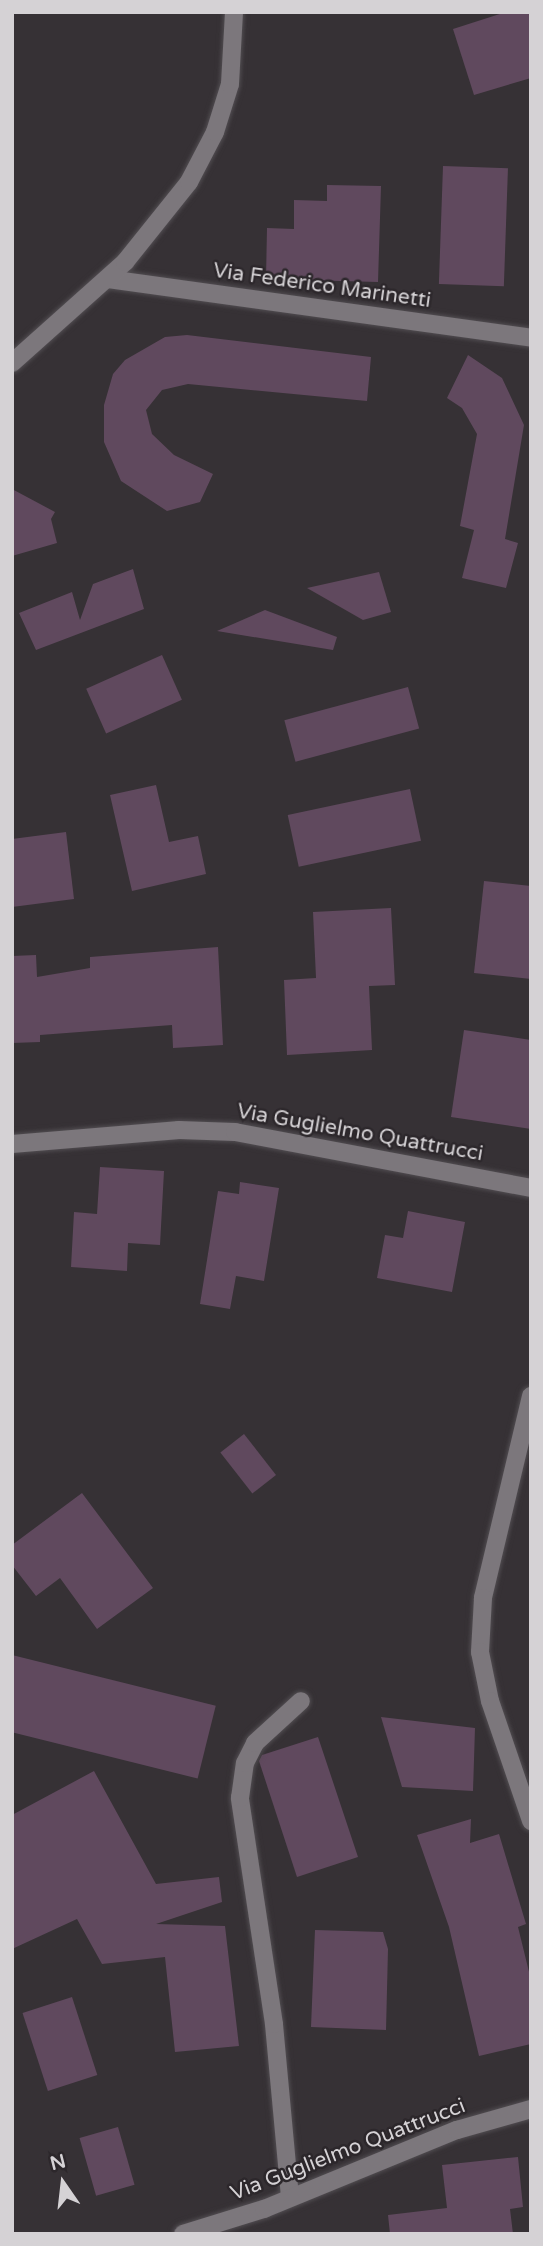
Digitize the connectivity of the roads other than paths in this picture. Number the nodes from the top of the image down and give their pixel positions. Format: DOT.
graph roads {
  1 [pos="234,12"];
  2 [pos="108,279"];
  3 [pos="531,338"];
  4 [pos="12,363"];
  5 [pos="12,1144"];
  6 [pos="531,1188"];
  7 [pos="531,1396"];
  8 [pos="301,1701"];
  9 [pos="531,1821"];
  10 [pos="531,2109"];
  11 [pos="290,2197"];
  12 [pos="183,2234"];
  1 -- 2 [label="street"];
  2 -- 3 [label="street, Via Federico Marinetti"];
  2 -- 4 [label="street"];
  5 -- 6 [label="street, Via Guglielmo Quattrucci"];
  7 -- 9 [label="street"];
  8 -- 11 [label="street"];
  10 -- 11 [label="street, Via Guglielmo Quattrucci"];
  11 -- 12 [label="street, Via Guglielmo Quattrucci"];
}
